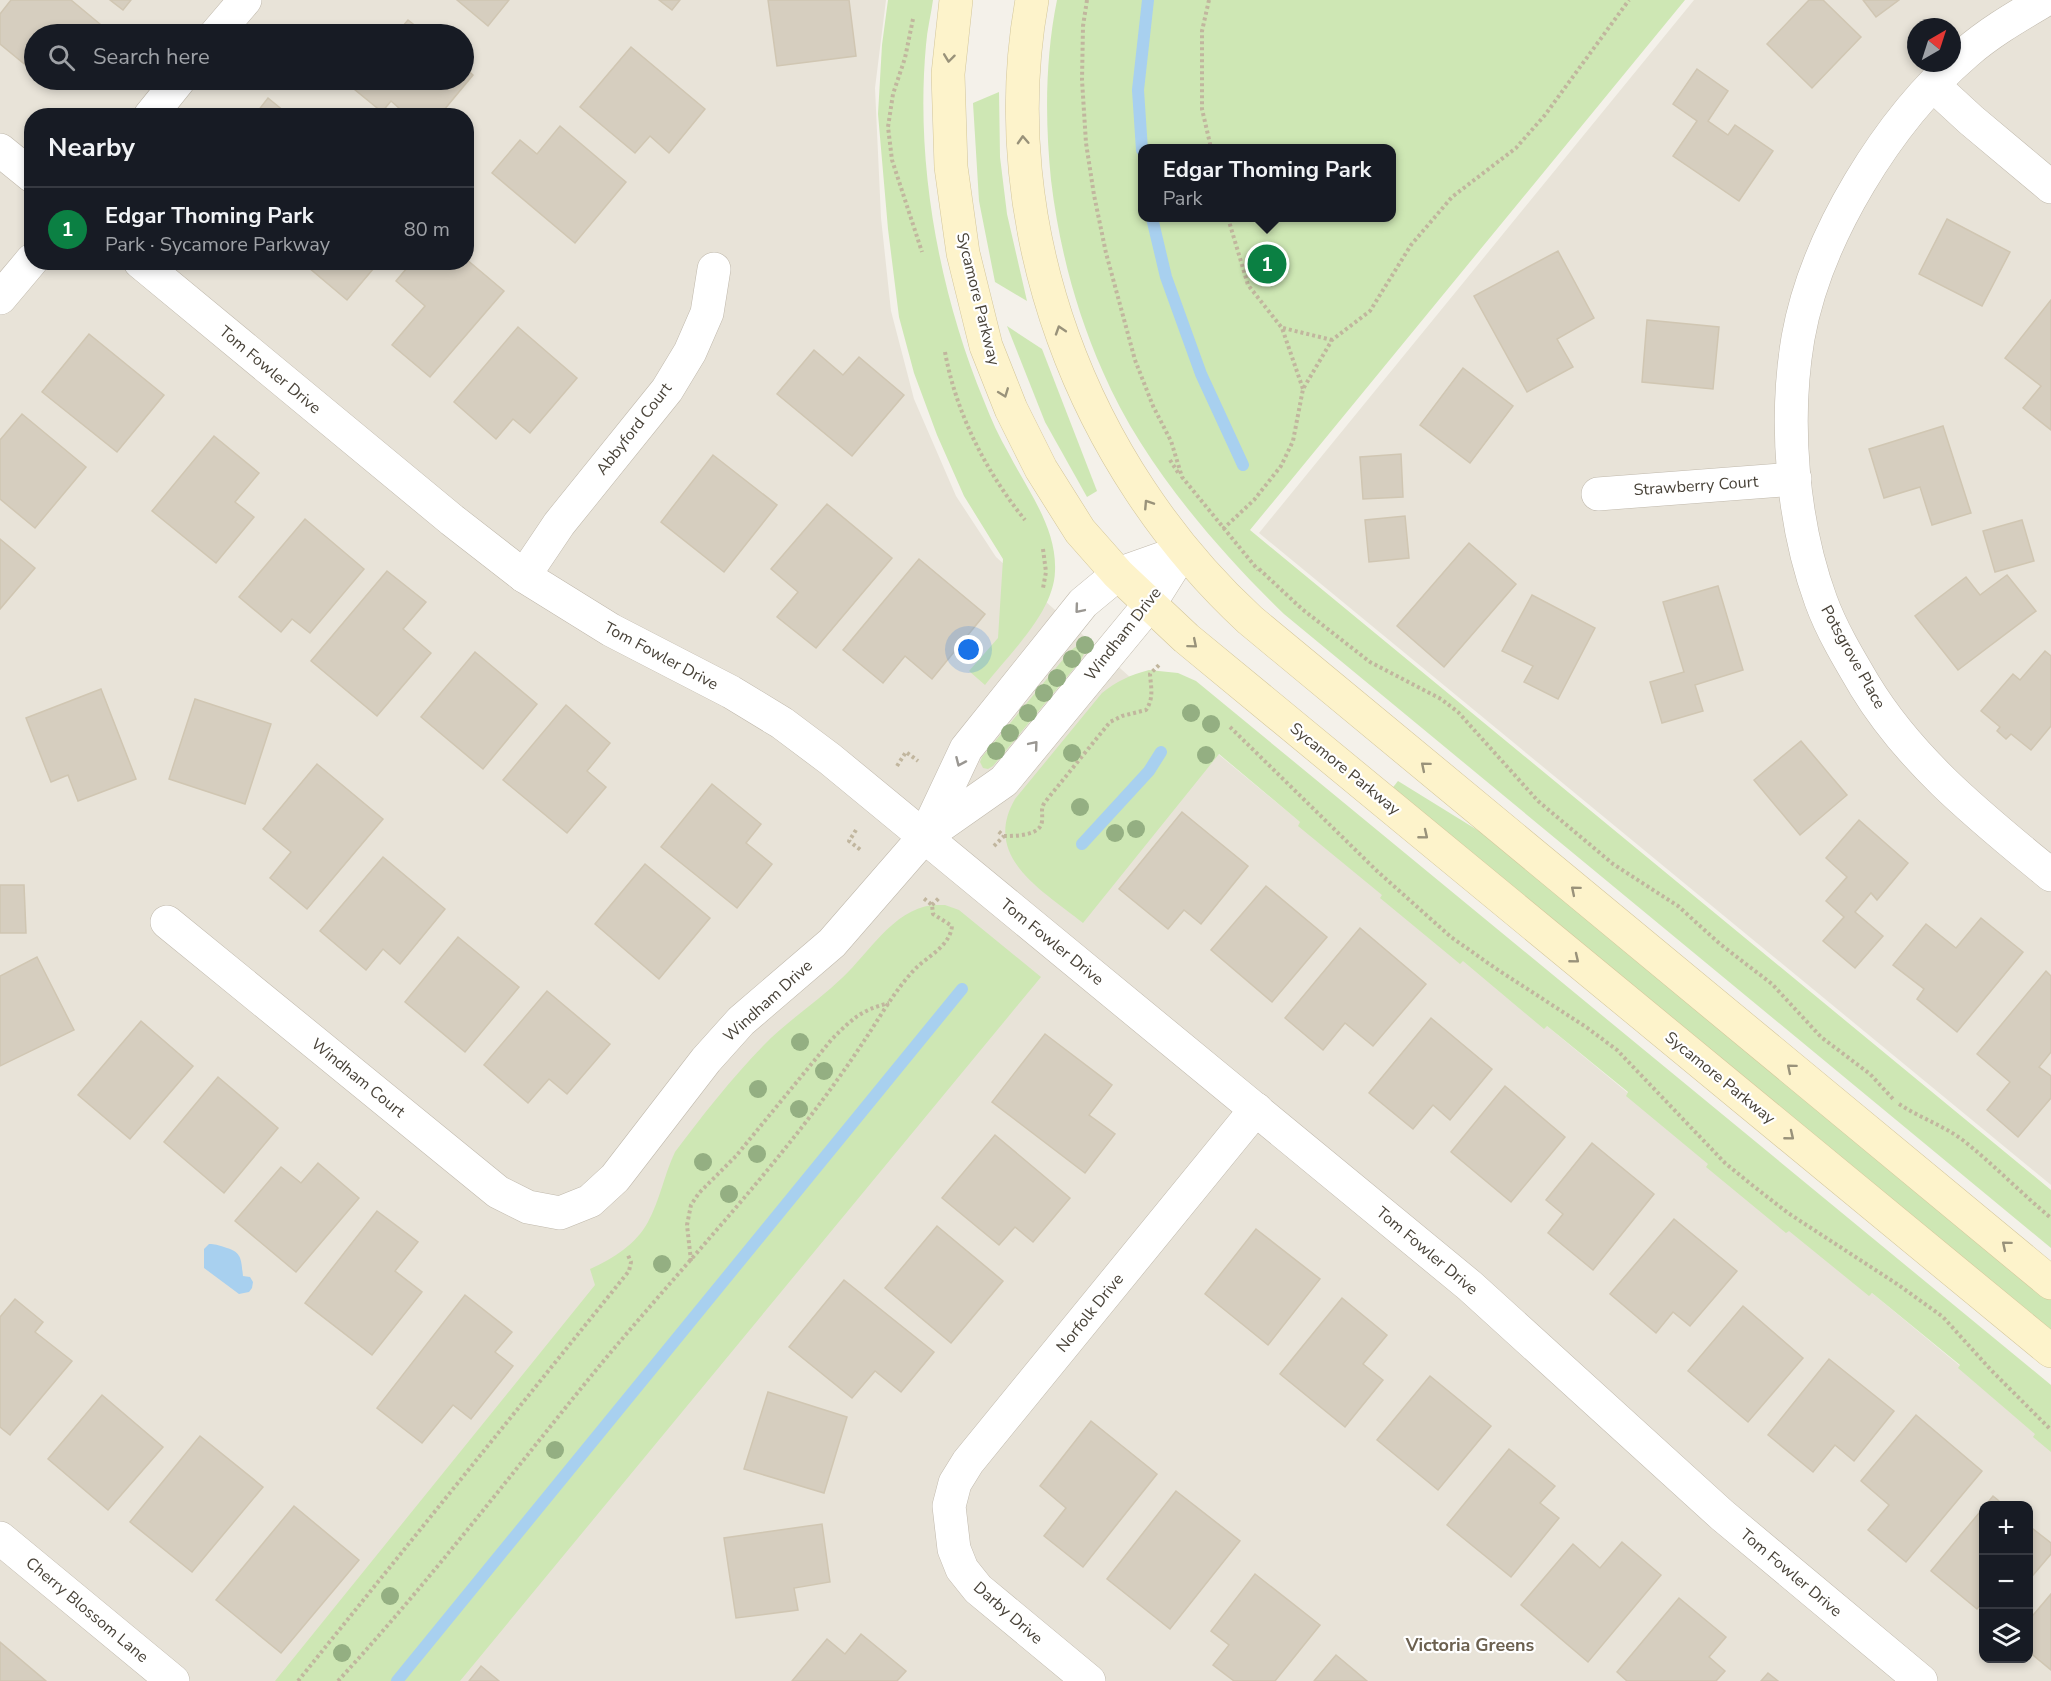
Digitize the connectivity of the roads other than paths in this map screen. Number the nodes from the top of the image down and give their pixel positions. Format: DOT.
graph roads {
  1 [pos="245,0"];
  2 [pos="956,0"];
  3 [pos="1032,0"];
  4 [pos="2045,0"];
  5 [pos="225,24"];
  6 [pos="1933,85"];
  7 [pos="171,90"];
  8 [pos="156,108"];
  9 [pos="0,150"];
  10 [pos="24,170"];
  11 [pos="2051,187"];
  12 [pos="714,269"];
  13 [pos="24,270"];
  14 [pos="150,270"];
  15 [pos="0,298"];
  16 [pos="1795,479"];
  17 [pos="1598,494"];
  18 [pos="1183,550"];
  19 [pos="1118,574"];
  20 [pos="524,576"];
  21 [pos="1149,605"];
  22 [pos="926,836"];
  23 [pos="2051,875"];
  24 [pos="167,922"];
  25 [pos="1256,1109"];
  26 [pos="560,1213"];
  27 [pos="2051,1282"];
  28 [pos="2051,1351"];
  29 [pos="950,1529"];
  30 [pos="0,1538"];
  31 [pos="173,1681"];
  32 [pos="1089,1681"];
  33 [pos="1921,1681"];
  1 -- 5 [label="street"];
  2 -- 19 [label="main road, Sycamore Parkway, one-way"];
  18 -- 3 [label="main road, one-way"];
  4 -- 6 [label="street, Potsgrove Place"];
  6 -- 11 [label="street"];
  6 -- 16 [label="street, Potsgrove Place"];
  7 -- 8 [label="street"];
  9 -- 10 [label="street"];
  12 -- 20 [label="street, Abbyford Court"];
  13 -- 15 [label="street"];
  14 -- 20 [label="street, Tom Fowler Drive"];
  16 -- 17 [label="street, Strawberry Court"];
  16 -- 23 [label="street, Potsgrove Place"];
  18 -- 19 [label="street, Windham Drive"];
  18 -- 21 [label="street, Windham Drive"];
  27 -- 18 [label="main road, one-way"];
  19 -- 21 [label="main road, Sycamore Parkway"];
  19 -- 22 [label="street, Windham Drive, one-way"];
  20 -- 22 [label="street, Tom Fowler Drive"];
  22 -- 21 [label="street, Windham Drive, one-way"];
  21 -- 28 [label="main road, Sycamore Parkway, one-way"];
  22 -- 25 [label="street, Tom Fowler Drive"];
  22 -- 26 [label="street, Windham Drive"];
  24 -- 26 [label="street, Windham Court"];
  25 -- 29 [label="street, Norfolk Drive"];
  25 -- 33 [label="street, Tom Fowler Drive"];
  29 -- 32 [label="street, Darby Drive"];
  30 -- 31 [label="street, Cherry Blossom Lane"];
}
